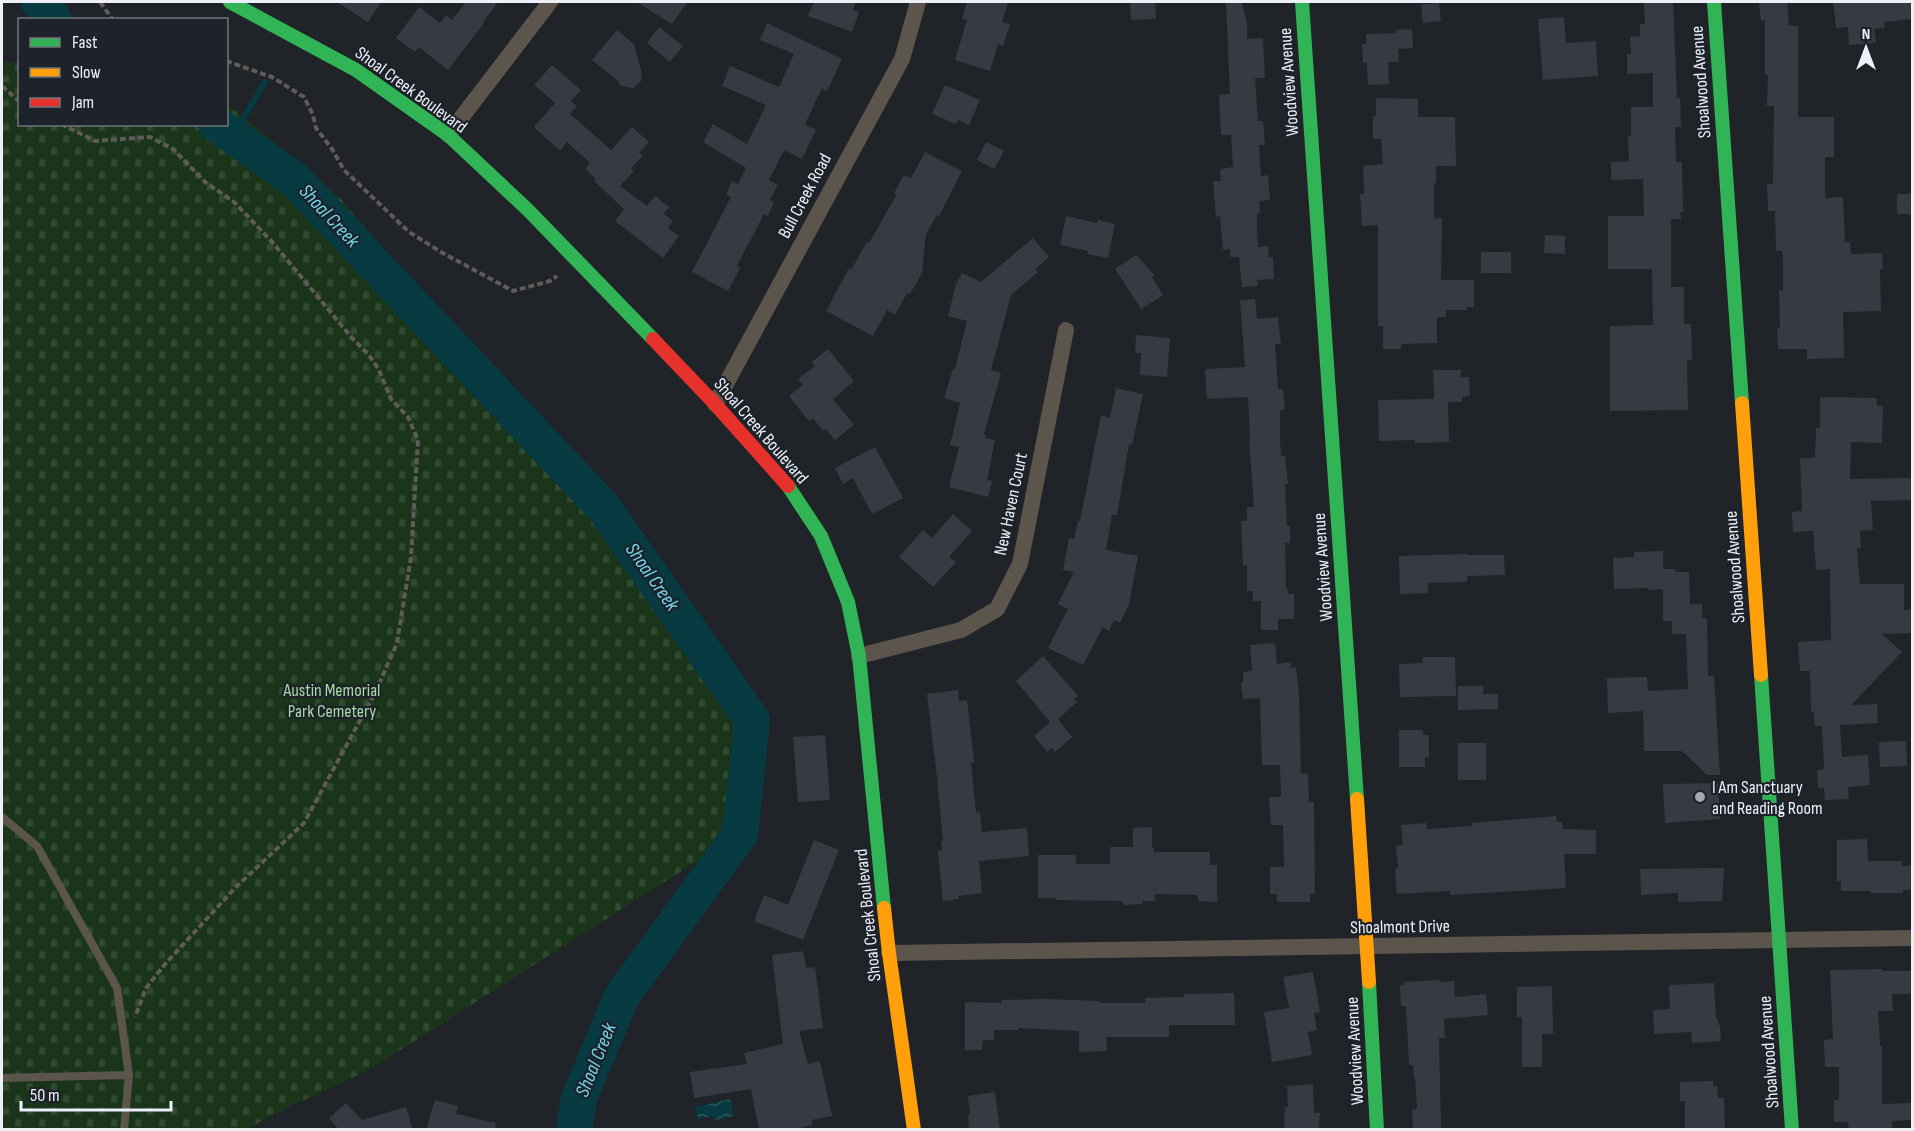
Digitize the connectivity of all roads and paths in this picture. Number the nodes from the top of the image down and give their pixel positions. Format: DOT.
graph roads {
  1 [pos="100,2"];
  2 [pos="232,2"];
  3 [pos="550,2"];
  4 [pos="918,2"];
  5 [pos="1302,2"];
  6 [pos="1714,2"];
  7 [pos="112,18"];
  8 [pos="228,62"];
  9 [pos="2,86"];
  10 [pos="18,100"];
  11 [pos="65,126"];
  12 [pos="448,135"];
  13 [pos="557,276"];
  14 [pos="1066,330"];
  15 [pos="715,404"];
  16 [pos="859,656"];
  17 [pos="2,818"];
  18 [pos="1912,938"];
  19 [pos="1779,939"];
  20 [pos="1367,947"];
  21 [pos="889,953"];
  22 [pos="124,1038"];
  23 [pos="129,1075"];
  24 [pos="2,1078"];
  25 [pos="124,1130"];
  26 [pos="914,1130"];
  27 [pos="1377,1130"];
  28 [pos="1792,1130"];
  1 -- 7 [label="path"];
  2 -- 12 [label="street, Shoal Creek Boulevard"];
  3 -- 12 [label="street"];
  4 -- 15 [label="street, Bull Creek Road"];
  5 -- 20 [label="street, Woodview Avenue"];
  6 -- 19 [label="street, Shoalwood Avenue"];
  8 -- 13 [label="path"];
  9 -- 10 [label="path"];
  11 -- 22 [label="path"];
  12 -- 15 [label="street, Shoal Creek Boulevard"];
  14 -- 16 [label="street, New Haven Court"];
  15 -- 16 [label="street, Shoal Creek Boulevard"];
  16 -- 21 [label="street, Shoal Creek Boulevard"];
  17 -- 22 [label="lane"];
  18 -- 19 [label="street, Shoalmont Drive"];
  19 -- 20 [label="street, Shoalmont Drive"];
  19 -- 28 [label="street, Shoalwood Avenue"];
  20 -- 21 [label="street, Shoalmont Drive"];
  20 -- 27 [label="street, Woodview Avenue"];
  21 -- 26 [label="street, Shoal Creek Boulevard"];
  22 -- 23 [label="lane"];
  23 -- 24 [label="lane"];
  23 -- 25 [label="lane"];
}
